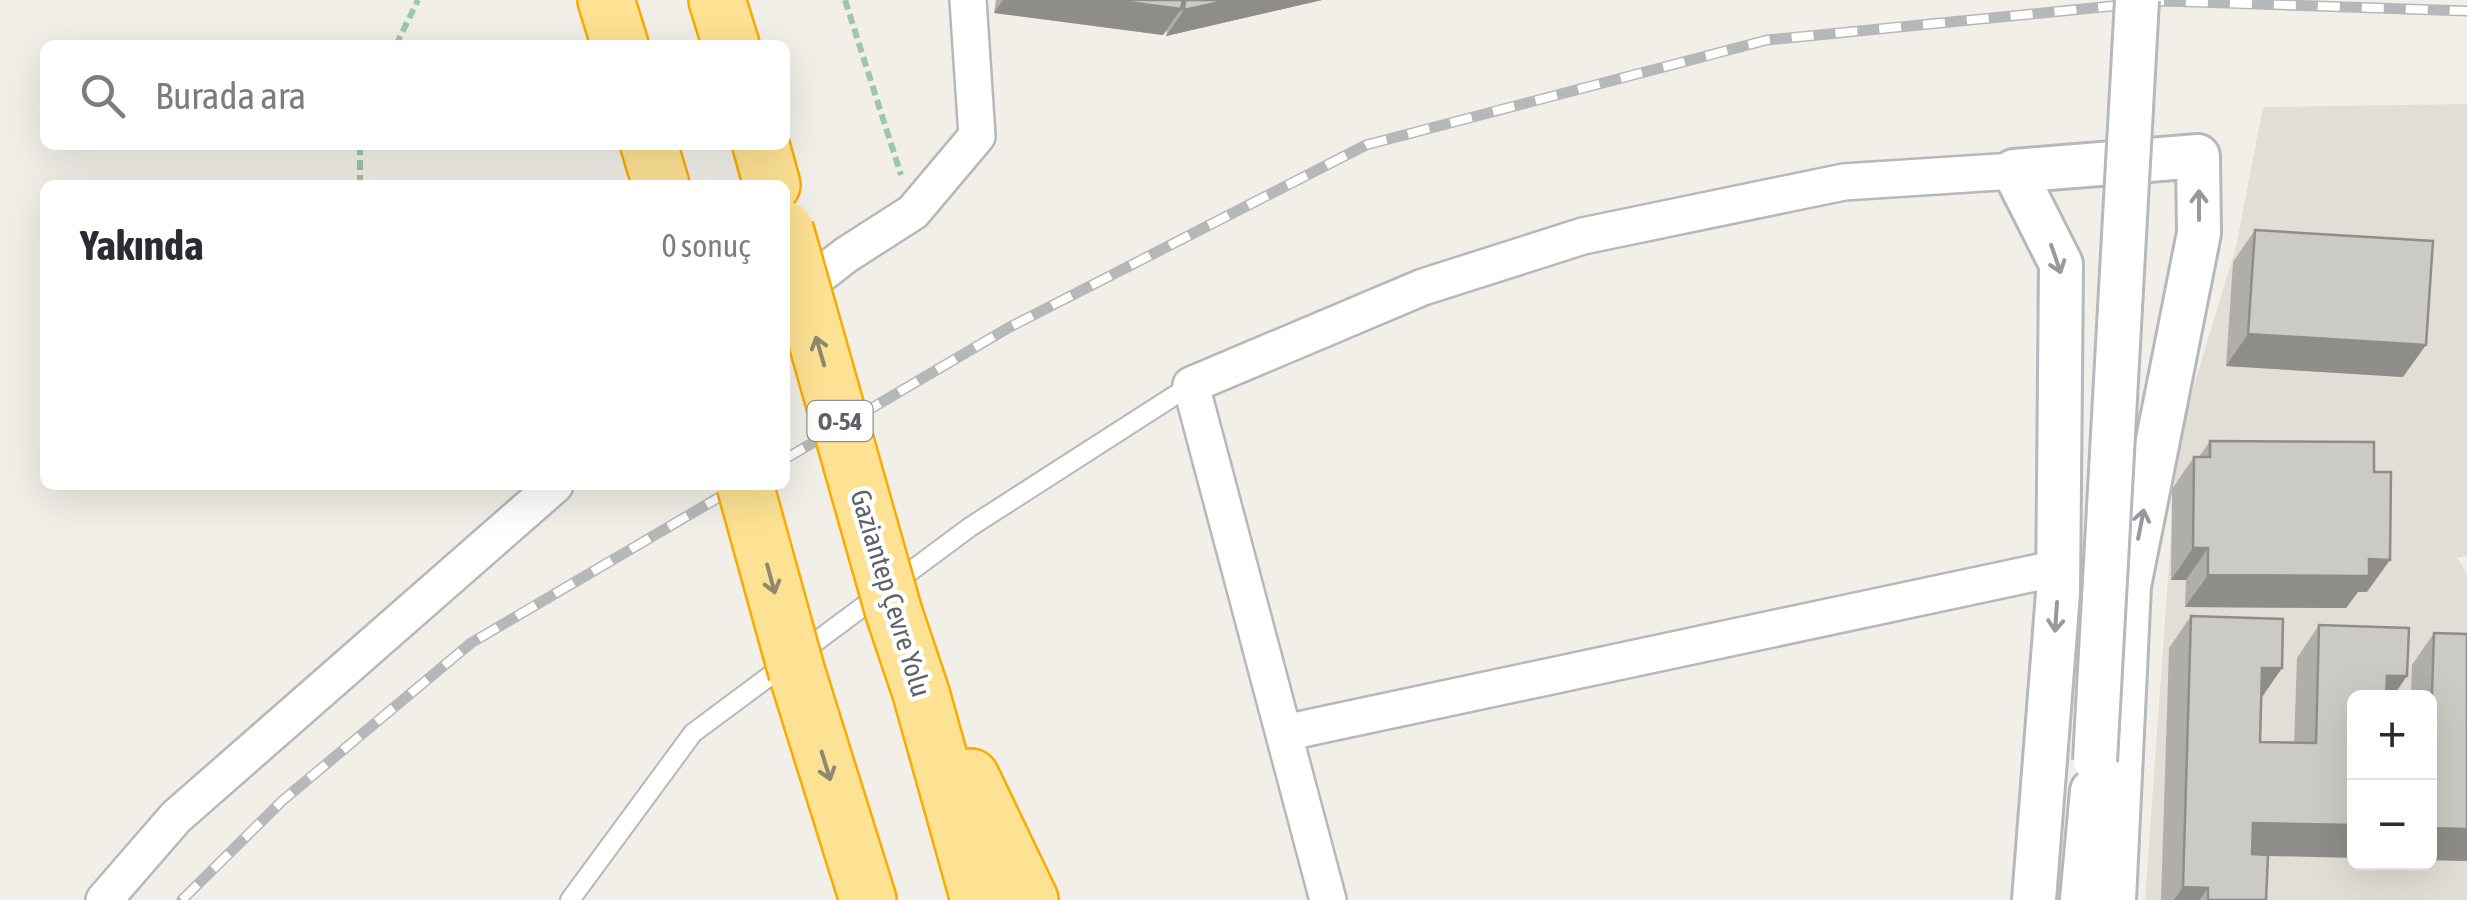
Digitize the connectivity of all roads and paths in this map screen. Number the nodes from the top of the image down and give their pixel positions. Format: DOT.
graph roads {
  1 [pos="418,0"];
  2 [pos="606,0"];
  3 [pos="717,0"];
  4 [pos="845,0"];
  5 [pos="968,0"];
  6 [pos="2137,0"];
  7 [pos="398,40"];
  8 [pos="618,40"];
  9 [pos="729,40"];
  10 [pos="360,150"];
  11 [pos="650,150"];
  12 [pos="762,150"];
  13 [pos="2014,171"];
  14 [pos="360,180"];
  15 [pos="660,180"];
  16 [pos="770,180"];
  17 [pos="913,212"];
  18 [pos="790,247"];
  19 [pos="790,299"];
  20 [pos="1192,385"];
  21 [pos="549,490"];
  22 [pos="746,490"];
  23 [pos="2058,568"];
  24 [pos="921,693"];
  25 [pos="1284,733"];
  26 [pos="104,900"];
  27 [pos="570,900"];
  28 [pos="868,900"];
  29 [pos="980,900"];
  30 [pos="1030,900"];
  31 [pos="1328,900"];
  32 [pos="2034,900"];
  33 [pos="2082,900"];
  34 [pos="2114,900"];
  1 -- 7 [label="path"];
  2 -- 8 [label="highway"];
  3 -- 9 [label="highway"];
  4 -- 17 [label="path"];
  5 -- 17 [label="street"];
  6 -- 33 [label="street, bridge"];
  10 -- 14 [label="path"];
  11 -- 15 [label="highway"];
  12 -- 16 [label="highway"];
  13 -- 20 [label="street"];
  13 -- 23 [label="street, one-way"];
  34 -- 13 [label="street, one-way"];
  17 -- 19 [label="street"];
  24 -- 18 [label="highway, Gaziantep Çevre Yolu / O-54, one-way, bridge"];
  20 -- 25 [label="street"];
  20 -- 27 [label="lane"];
  21 -- 26 [label="street"];
  22 -- 28 [label="highway, one-way, bridge"];
  23 -- 25 [label="street"];
  23 -- 32 [label="street, one-way"];
  24 -- 29 [label="highway, Gaziantep Çevre Yolu / O-54"];
  24 -- 30 [label="highway"];
  25 -- 31 [label="street"];
}
